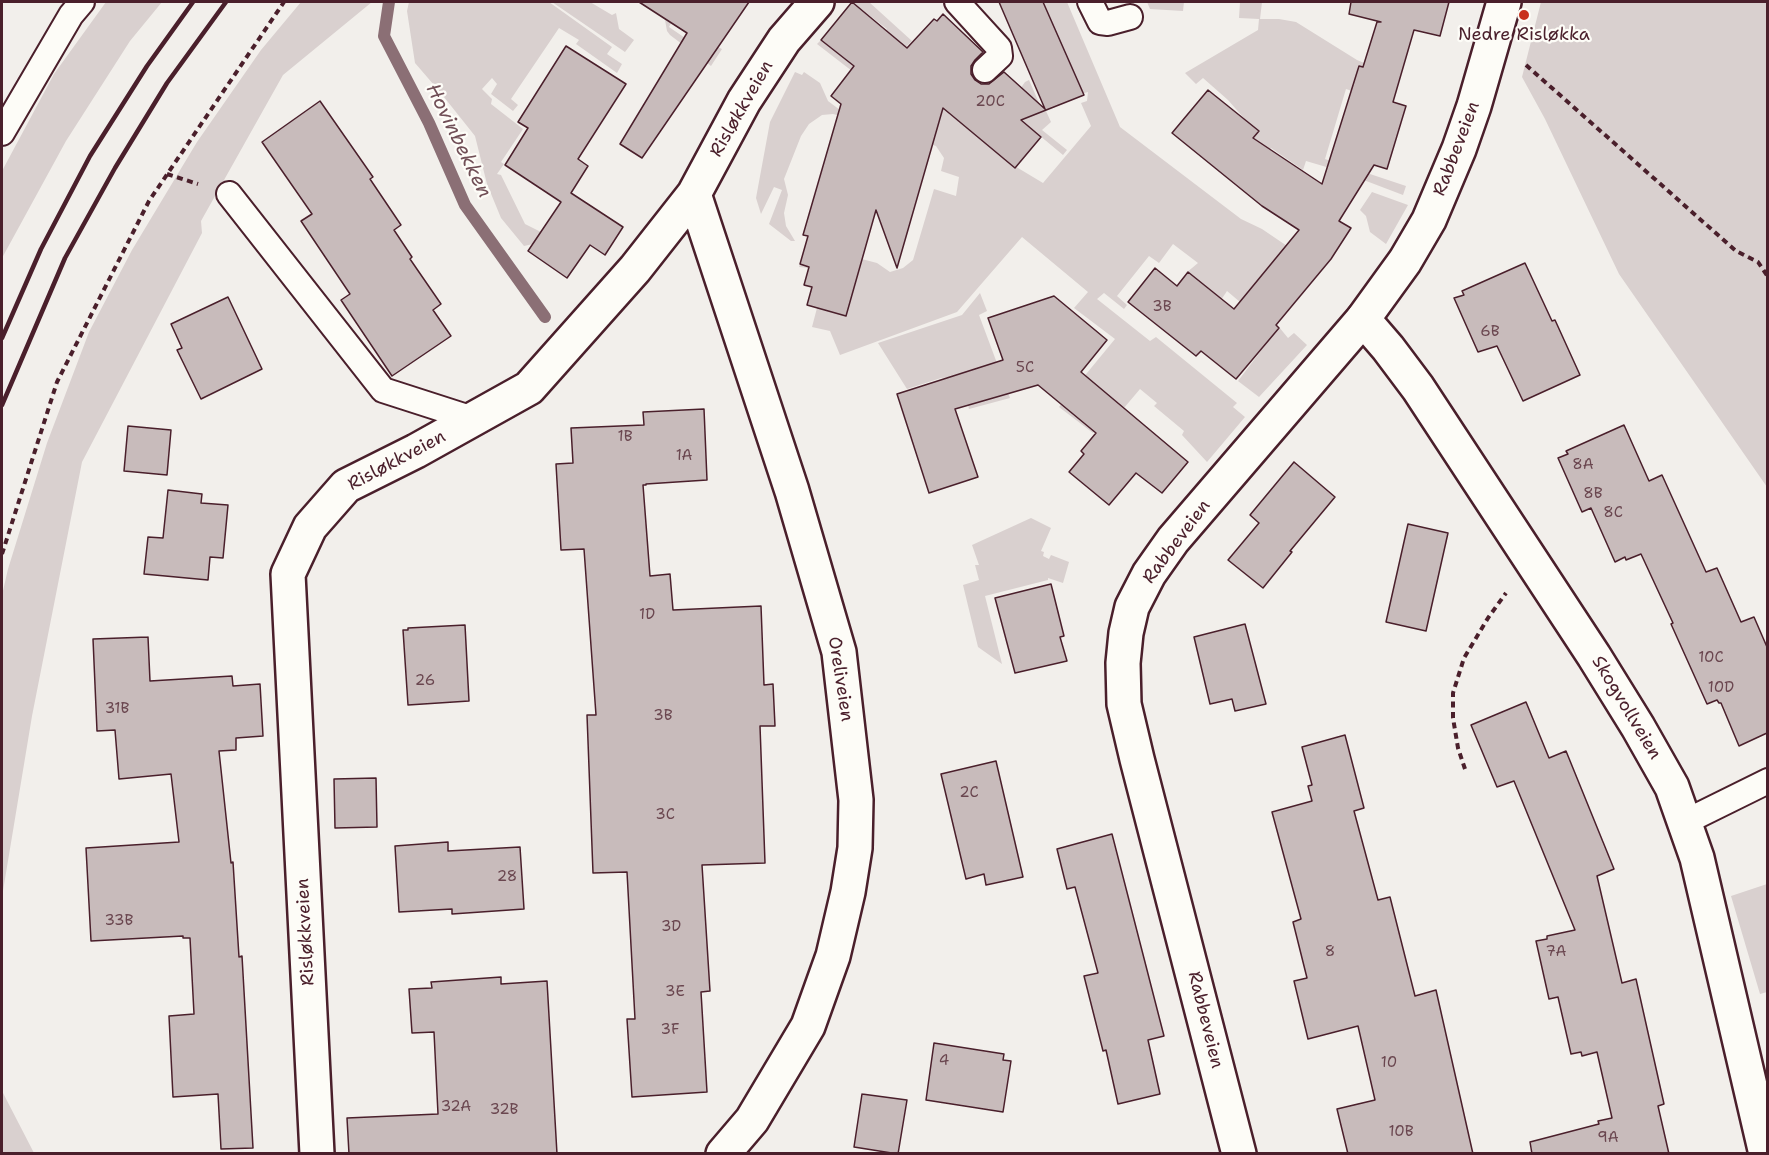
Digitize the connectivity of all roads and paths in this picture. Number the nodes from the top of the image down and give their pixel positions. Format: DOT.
graph roads {
  1 [pos="82,2"];
  2 [pos="284,2"];
  3 [pos="817,2"];
  4 [pos="957,2"];
  5 [pos="1090,2"];
  6 [pos="1504,2"];
  7 [pos="1130,17"];
  8 [pos="1524,64"];
  9 [pos="985,70"];
  10 [pos="2,133"];
  11 [pos="229,194"];
  12 [pos="694,194"];
  13 [pos="1767,277"];
  14 [pos="1363,319"];
  15 [pos="473,419"];
  16 [pos="2,554"];
  17 [pos="1488,618"];
  18 [pos="1464,769"];
  19 [pos="1767,781"];
  20 [pos="1685,822"];
  21 [pos="317,1154"];
  22 [pos="723,1154"];
  23 [pos="1239,1154"];
  24 [pos="1766,1154"];
  1 -- 10 [label="lane"];
  2 -- 16 [label="path"];
  3 -- 12 [label="street, Risløkkveien"];
  4 -- 9 [label="lane"];
  5 -- 7 [label="lane"];
  6 -- 14 [label="street, Rabbeveien"];
  8 -- 13 [label="path"];
  11 -- 15 [label="lane"];
  12 -- 15 [label="street, Risløkkveien"];
  12 -- 22 [label="street, Oreliveien"];
  14 -- 20 [label="street, Skogvollveien"];
  14 -- 23 [label="street, Rabbeveien"];
  15 -- 21 [label="street, Risløkkveien"];
  17 -- 18 [label="path"];
  19 -- 20 [label="lane"];
  20 -- 24 [label="street, Skogvollveien"];
}
